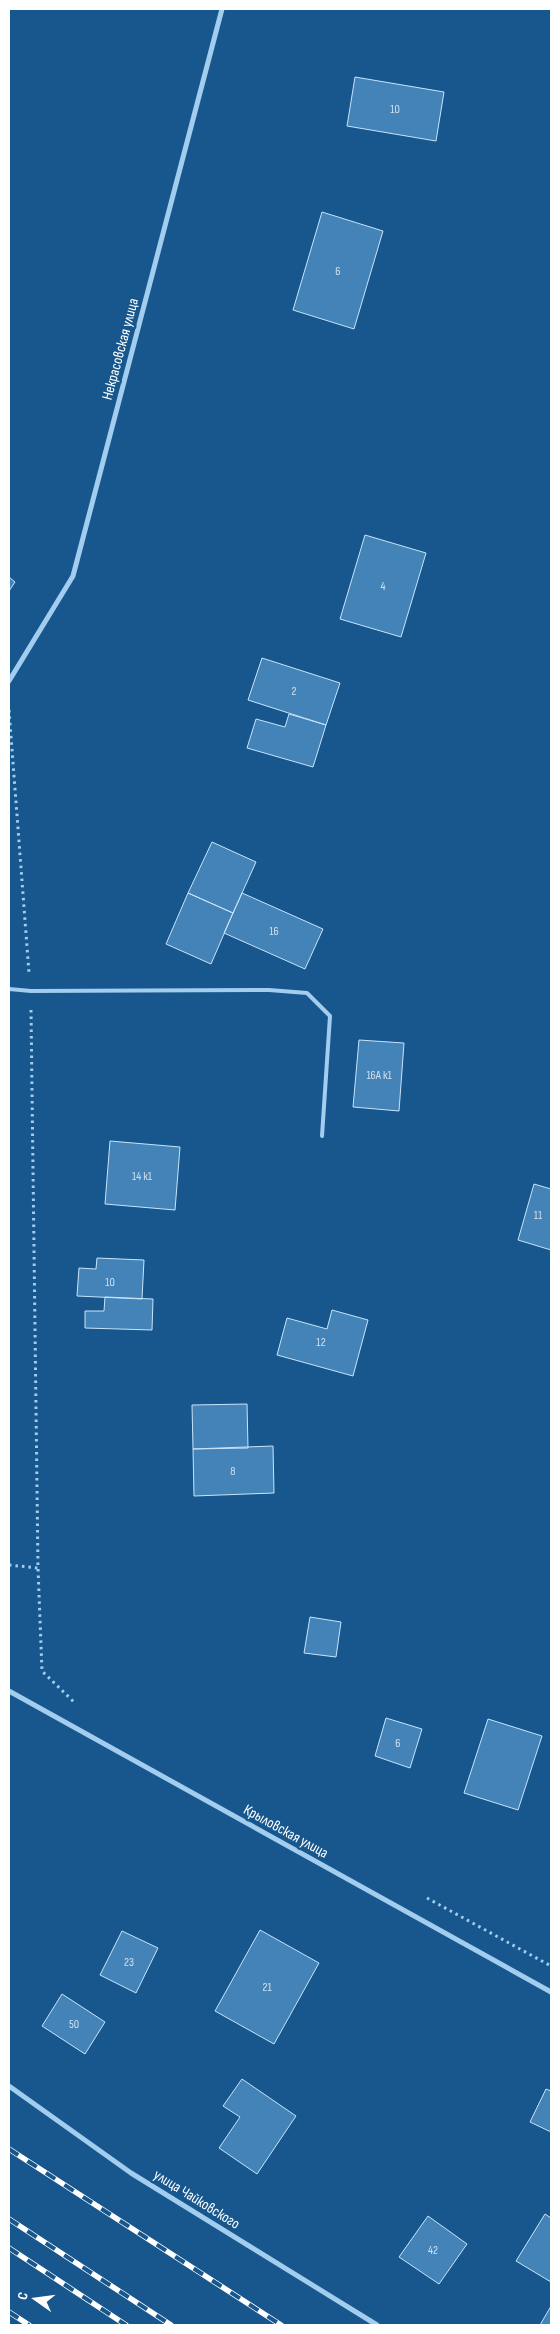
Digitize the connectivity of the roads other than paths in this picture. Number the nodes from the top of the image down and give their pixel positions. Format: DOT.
graph roads {
  1 [pos="222,9"];
  2 [pos="9,681"];
  3 [pos="9,989"];
  4 [pos="322,1136"];
  5 [pos="9,1691"];
  6 [pos="551,1992"];
  7 [pos="9,2086"];
  8 [pos="377,2325"];
  1 -- 2 [label="street, Некрасовская улица"];
  3 -- 4 [label="lane"];
  5 -- 6 [label="street, Крыловская улица"];
  7 -- 8 [label="street, улица Чайковского"];
}
